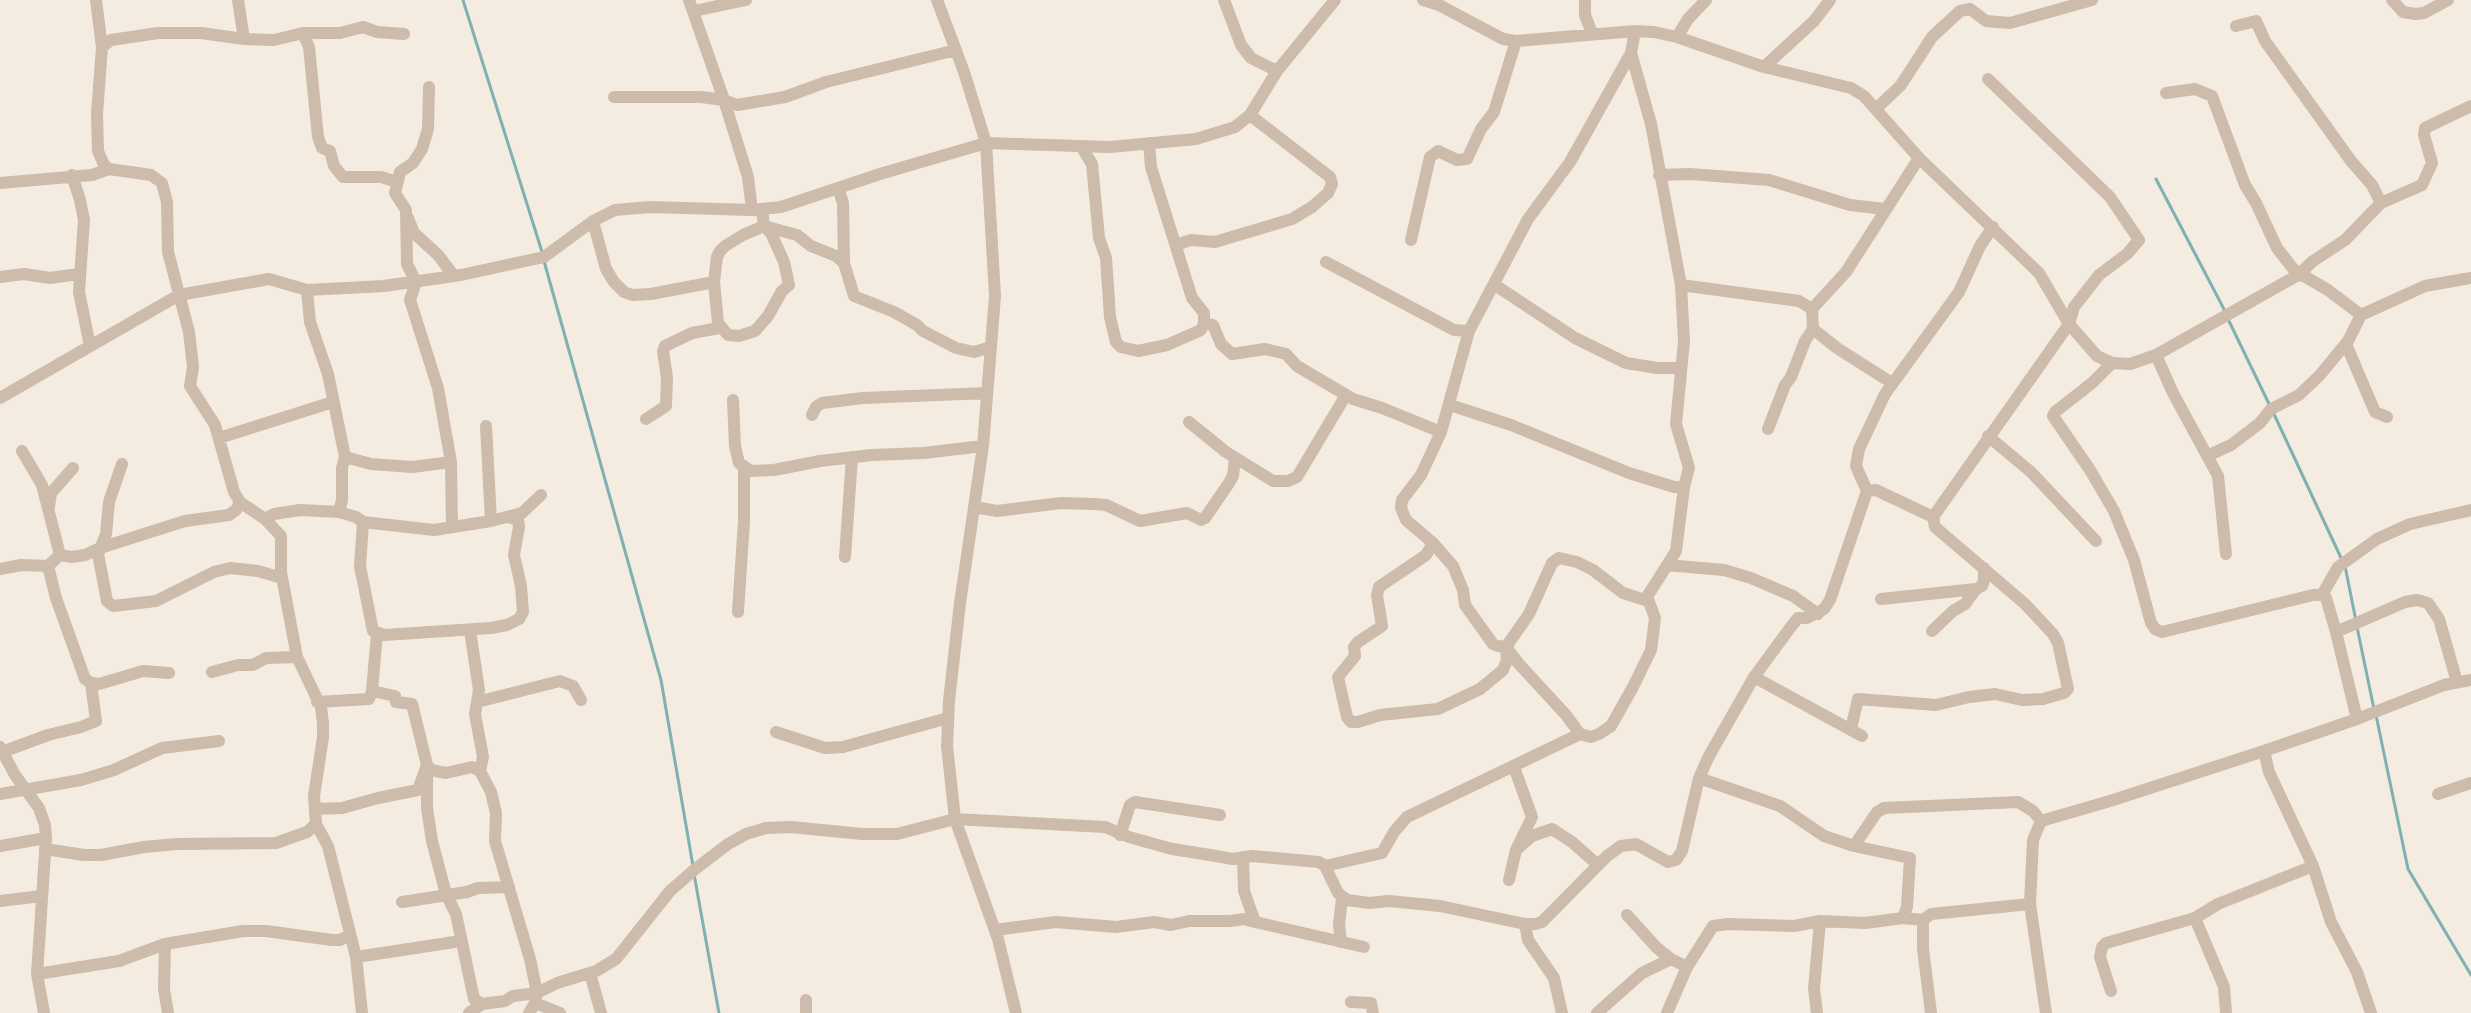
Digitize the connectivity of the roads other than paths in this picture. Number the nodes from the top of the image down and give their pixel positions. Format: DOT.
graph roads {
  1 [pos="96,0"];
  2 [pos="238,0"];
  3 [pos="746,0"];
  4 [pos="937,0"];
  5 [pos="1224,0"];
  6 [pos="1335,0"];
  7 [pos="1423,0"];
  8 [pos="1585,0"];
  9 [pos="1706,0"];
  10 [pos="1830,0"];
  11 [pos="2092,0"];
  12 [pos="2392,0"];
  13 [pos="2448,0"];
  14 [pos="1440,3"];
  15 [pos="691,6"];
  16 [pos="2236,26"];
  17 [pos="1635,31"];
  18 [pos="303,33"];
  19 [pos="1592,33"];
  20 [pos="404,34"];
  21 [pos="1677,37"];
  22 [pos="244,39"];
  23 [pos="1516,41"];
  24 [pos="102,47"];
  25 [pos="956,50"];
  26 [pos="1631,53"];
  27 [pos="1764,67"];
  28 [pos="1277,71"];
  29 [pos="1988,79"];
  30 [pos="429,87"];
  31 [pos="2166,93"];
  32 [pos="614,97"];
  33 [pos="724,100"];
  34 [pos="2471,106"];
  35 [pos="1876,109"];
  36 [pos="1250,115"];
  37 [pos="986,143"];
  38 [pos="1149,143"];
  39 [pos="1082,146"];
  40 [pos="1919,158"];
  41 [pos="109,169"];
  42 [pos="72,175"];
  43 [pos="1659,175"];
  44 [pos="397,182"];
  45 [pos="0,184"];
  46 [pos="838,188"];
  47 [pos="2381,202"];
  48 [pos="757,209"];
  49 [pos="1885,209"];
  50 [pos="406,217"];
  51 [pos="593,221"];
  52 [pos="764,226"];
  53 [pos="1993,227"];
  54 [pos="1411,240"];
  55 [pos="1176,245"];
  56 [pos="844,262"];
  57 [pos="1326,262"];
  58 [pos="79,274"];
  59 [pos="2298,275"];
  60 [pos="454,276"];
  61 [pos="0,277"];
  62 [pos="2471,278"];
  63 [pos="416,282"];
  64 [pos="714,282"];
  65 [pos="1495,285"];
  66 [pos="1681,285"];
  67 [pos="307,290"];
  68 [pos="179,295"];
  69 [pos="1812,309"];
  70 [pos="2361,314"];
  71 [pos="1204,322"];
  72 [pos="2069,324"];
  73 [pos="720,328"];
  74 [pos="1813,329"];
  75 [pos="1469,331"];
  76 [pos="2346,344"];
  77 [pos="90,346"];
  78 [pos="991,347"];
  79 [pos="2156,356"];
  80 [pos="2112,363"];
  81 [pos="1681,368"];
  82 [pos="1892,383"];
  83 [pos="987,392"];
  84 [pos="1346,395"];
  85 [pos="0,398"];
  86 [pos="733,400"];
  87 [pos="333,402"];
  88 [pos="1450,405"];
  89 [pos="812,414"];
  90 [pos="2387,417"];
  91 [pos="646,419"];
  92 [pos="1189,422"];
  93 [pos="486,426"];
  94 [pos="1768,429"];
  95 [pos="1441,432"];
  96 [pos="1988,436"];
  97 [pos="219,438"];
  98 [pos="983,446"];
  99 [pos="22,452"];
  100 [pos="2208,456"];
  101 [pos="345,457"];
  102 [pos="852,457"];
  103 [pos="1235,458"];
  104 [pos="451,462"];
  105 [pos="122,464"];
  106 [pos="744,467"];
  107 [pos="73,468"];
  108 [pos="1684,487"];
  109 [pos="1867,491"];
  110 [pos="541,495"];
  111 [pos="240,502"];
  112 [pos="974,507"];
  113 [pos="49,510"];
  114 [pos="2471,510"];
  115 [pos="339,512"];
  116 [pos="508,517"];
  117 [pos="1934,518"];
  118 [pos="265,519"];
  119 [pos="491,521"];
  120 [pos="363,522"];
  121 [pos="452,528"];
  122 [pos="2096,541"];
  123 [pos="1433,543"];
  124 [pos="100,548"];
  125 [pos="2226,554"];
  126 [pos="60,555"];
  127 [pos="846,557"];
  128 [pos="1667,565"];
  129 [pos="48,566"];
  130 [pos="1984,568"];
  131 [pos="0,569"];
  132 [pos="282,578"];
  133 [pos="1976,589"];
  134 [pos="2322,595"];
  135 [pos="1648,599"];
  136 [pos="1881,599"];
  137 [pos="738,612"];
  138 [pos="1818,614"];
  139 [pos="470,630"];
  140 [pos="1932,631"];
  141 [pos="2336,632"];
  142 [pos="377,634"];
  143 [pos="1506,647"];
  144 [pos="297,657"];
  145 [pos="212,672"];
  146 [pos="169,673"];
  147 [pos="1754,678"];
  148 [pos="2471,680"];
  149 [pos="2457,682"];
  150 [pos="91,683"];
  151 [pos="372,691"];
  152 [pos="581,700"];
  153 [pos="317,702"];
  154 [pos="477,702"];
  155 [pos="948,718"];
  156 [pos="2357,719"];
  157 [pos="1851,729"];
  158 [pos="776,732"];
  159 [pos="1580,734"];
  160 [pos="1862,736"];
  161 [pos="219,741"];
  162 [pos="1,749"];
  163 [pos="2264,751"];
  164 [pos="427,765"];
  165 [pos="1514,767"];
  166 [pos="480,771"];
  167 [pos="1699,778"];
  168 [pos="2471,783"];
  169 [pos="27,790"];
  170 [pos="0,794"];
  171 [pos="2438,794"];
  172 [pos="314,809"];
  173 [pos="1220,815"];
  174 [pos="955,819"];
  175 [pos="2041,821"];
  176 [pos="316,824"];
  177 [pos="1120,835"];
  178 [pos="46,843"];
  179 [pos="0,846"];
  180 [pos="1854,846"];
  181 [pos="1516,850"];
  182 [pos="1243,857"];
  183 [pos="1598,865"];
  184 [pos="1325,866"];
  185 [pos="2313,866"];
  186 [pos="1510,880"];
  187 [pos="509,887"];
  188 [pos="446,894"];
  189 [pos="41,896"];
  190 [pos="1342,898"];
  191 [pos="0,901"];
  192 [pos="402,902"];
  193 [pos="2030,904"];
  194 [pos="1627,915"];
  195 [pos="1903,918"];
  196 [pos="2195,918"];
  197 [pos="1923,920"];
  198 [pos="1820,921"];
  199 [pos="1255,922"];
  200 [pos="1525,924"];
  201 [pos="995,930"];
  202 [pos="349,935"];
  203 [pos="461,941"];
  204 [pos="1341,942"];
  205 [pos="165,944"];
  206 [pos="1364,946"];
  207 [pos="356,957"];
  208 [pos="1671,960"];
  209 [pos="1687,967"];
  210 [pos="590,973"];
  211 [pos="37,974"];
  212 [pos="2111,991"];
  213 [pos="806,1000"];
  214 [pos="1351,1002"];
  215 [pos="534,1003"];
  216 [pos="482,1004"];
  217 [pos="44,1013"];
  218 [pos="168,1013"];
  219 [pos="362,1013"];
  220 [pos="469,1013"];
  221 [pos="560,1013"];
  222 [pos="601,1013"];
  223 [pos="806,1013"];
  224 [pos="1016,1013"];
  225 [pos="1373,1013"];
  226 [pos="1562,1013"];
  227 [pos="1597,1013"];
  228 [pos="1667,1013"];
  229 [pos="1817,1013"];
  230 [pos="1931,1013"];
  231 [pos="2046,1013"];
  232 [pos="2226,1013"];
  233 [pos="2371,1013"];
  1 -- 24 [label="street"];
  2 -- 22 [label="street"];
  3 -- 15 [label="street"];
  4 -- 25 [label="street"];
  5 -- 28 [label="street"];
  6 -- 28 [label="street"];
  7 -- 14 [label="street"];
  8 -- 19 [label="street"];
  9 -- 21 [label="street"];
  10 -- 27 [label="street"];
  11 -- 35 [label="street"];
  12 -- 13 [label="street"];
  14 -- 23 [label="street"];
  15 -- 33 [label="street"];
  16 -- 47 [label="street"];
  17 -- 19 [label="street"];
  17 -- 21 [label="street"];
  17 -- 26 [label="street"];
  18 -- 20 [label="street"];
  18 -- 22 [label="street"];
  18 -- 44 [label="street"];
  19 -- 23 [label="street"];
  21 -- 27 [label="street"];
  22 -- 24 [label="street"];
  23 -- 54 [label="street"];
  24 -- 41 [label="street"];
  25 -- 33 [label="street"];
  25 -- 37 [label="street"];
  26 -- 43 [label="street"];
  26 -- 65 [label="street"];
  27 -- 35 [label="street"];
  28 -- 36 [label="street"];
  29 -- 72 [label="street"];
  30 -- 44 [label="street"];
  31 -- 59 [label="street"];
  32 -- 33 [label="street"];
  33 -- 48 [label="street"];
  34 -- 47 [label="street"];
  35 -- 40 [label="street"];
  36 -- 38 [label="street"];
  36 -- 55 [label="street"];
  37 -- 39 [label="street"];
  37 -- 46 [label="street"];
  37 -- 78 [label="street"];
  38 -- 39 [label="street"];
  38 -- 55 [label="street"];
  39 -- 71 [label="street"];
  40 -- 49 [label="street"];
  40 -- 53 [label="street"];
  41 -- 42 [label="street"];
  41 -- 68 [label="street"];
  42 -- 45 [label="street"];
  42 -- 58 [label="street"];
  43 -- 49 [label="street"];
  43 -- 66 [label="street"];
  44 -- 50 [label="street"];
  46 -- 48 [label="street"];
  46 -- 56 [label="street"];
  47 -- 59 [label="street"];
  48 -- 51 [label="street"];
  48 -- 52 [label="street"];
  49 -- 69 [label="street"];
  50 -- 60 [label="street"];
  50 -- 63 [label="street"];
  51 -- 60 [label="street"];
  51 -- 64 [label="street"];
  52 -- 56 [label="street"];
  52 -- 64 [label="street"];
  52 -- 73 [label="street"];
  53 -- 72 [label="street"];
  53 -- 82 [label="street"];
  55 -- 71 [label="street"];
  56 -- 78 [label="street"];
  57 -- 75 [label="street"];
  58 -- 61 [label="street"];
  58 -- 77 [label="street"];
  59 -- 70 [label="street"];
  59 -- 79 [label="street"];
  60 -- 63 [label="street"];
  62 -- 70 [label="street"];
  63 -- 67 [label="street"];
  63 -- 104 [label="street"];
  64 -- 73 [label="street"];
  65 -- 75 [label="street"];
  65 -- 81 [label="street"];
  66 -- 69 [label="street"];
  66 -- 81 [label="street"];
  67 -- 68 [label="street"];
  67 -- 87 [label="street"];
  68 -- 77 [label="street"];
  68 -- 97 [label="street"];
  69 -- 74 [label="street"];
  70 -- 76 [label="street"];
  71 -- 84 [label="street"];
  72 -- 80 [label="street"];
  72 -- 96 [label="street"];
  73 -- 91 [label="street"];
  74 -- 82 [label="street"];
  74 -- 94 [label="street"];
  75 -- 88 [label="street"];
  76 -- 90 [label="street"];
  76 -- 100 [label="street"];
  77 -- 85 [label="street"];
  78 -- 83 [label="street"];
  79 -- 80 [label="street"];
  79 -- 100 [label="street"];
  80 -- 134 [label="street"];
  81 -- 108 [label="street"];
  82 -- 109 [label="street"];
  83 -- 89 [label="street"];
  83 -- 98 [label="street"];
  84 -- 95 [label="street"];
  84 -- 103 [label="street"];
  86 -- 106 [label="street"];
  87 -- 97 [label="street"];
  87 -- 101 [label="street"];
  88 -- 95 [label="street"];
  88 -- 108 [label="street"];
  92 -- 103 [label="street"];
  93 -- 119 [label="street"];
  95 -- 123 [label="street"];
  96 -- 117 [label="street"];
  96 -- 122 [label="street"];
  97 -- 111 [label="street"];
  98 -- 102 [label="street"];
  98 -- 112 [label="street"];
  99 -- 113 [label="street"];
  100 -- 125 [label="street"];
  101 -- 104 [label="street"];
  101 -- 115 [label="street"];
  102 -- 106 [label="street"];
  102 -- 127 [label="street"];
  103 -- 112 [label="street"];
  104 -- 121 [label="street"];
  105 -- 124 [label="street"];
  106 -- 137 [label="street"];
  107 -- 113 [label="street"];
  108 -- 128 [label="street"];
  109 -- 117 [label="street"];
  109 -- 138 [label="street"];
  110 -- 116 [label="street"];
  111 -- 118 [label="street"];
  111 -- 124 [label="street"];
  112 -- 155 [label="street"];
  113 -- 126 [label="street"];
  114 -- 134 [label="street"];
  115 -- 118 [label="street"];
  115 -- 120 [label="street"];
  116 -- 119 [label="street"];
  116 -- 139 [label="street"];
  117 -- 130 [label="street"];
  118 -- 132 [label="street"];
  119 -- 121 [label="street"];
  120 -- 121 [label="street"];
  120 -- 142 [label="street"];
  123 -- 143 [label="street"];
  123 -- 143 [label="street"];
  124 -- 126 [label="street"];
  124 -- 132 [label="street"];
  126 -- 129 [label="street"];
  128 -- 135 [label="street"];
  128 -- 138 [label="street"];
  129 -- 131 [label="street"];
  129 -- 150 [label="street"];
  130 -- 133 [label="street"];
  130 -- 157 [label="street"];
  132 -- 144 [label="street"];
  133 -- 136 [label="street"];
  133 -- 140 [label="street"];
  134 -- 141 [label="street"];
  135 -- 143 [label="street"];
  135 -- 159 [label="street"];
  138 -- 147 [label="street"];
  139 -- 142 [label="street"];
  139 -- 154 [label="street"];
  141 -- 149 [label="street"];
  141 -- 156 [label="street"];
  142 -- 151 [label="street"];
  143 -- 159 [label="street"];
  144 -- 145 [label="street"];
  144 -- 153 [label="street"];
  146 -- 150 [label="street"];
  147 -- 157 [label="street"];
  147 -- 167 [label="street"];
  148 -- 149 [label="street"];
  149 -- 156 [label="street"];
  150 -- 162 [label="street"];
  151 -- 153 [label="street"];
  151 -- 164 [label="street"];
  152 -- 154 [label="street"];
  153 -- 172 [label="street"];
  154 -- 166 [label="street"];
  155 -- 158 [label="street"];
  155 -- 174 [label="street"];
  156 -- 163 [label="street"];
  157 -- 160 [label="street"];
  159 -- 165 [label="street"];
  161 -- 169 [label="street"];
  162 -- 169 [label="street"];
  163 -- 175 [label="street"];
  163 -- 185 [label="street"];
  164 -- 166 [label="street"];
  164 -- 172 [label="street"];
  164 -- 188 [label="street"];
  165 -- 181 [label="street"];
  165 -- 184 [label="street"];
  166 -- 187 [label="street"];
  167 -- 180 [label="street"];
  167 -- 183 [label="street"];
  168 -- 171 [label="street"];
  169 -- 170 [label="street"];
  169 -- 178 [label="street"];
  172 -- 176 [label="street"];
  173 -- 177 [label="street"];
  174 -- 177 [label="street"];
  174 -- 201 [label="street"];
  174 -- 210 [label="street"];
  175 -- 180 [label="street"];
  175 -- 193 [label="street"];
  176 -- 178 [label="street"];
  176 -- 202 [label="street"];
  177 -- 182 [label="street"];
  178 -- 179 [label="street"];
  178 -- 189 [label="street"];
  180 -- 195 [label="street"];
  181 -- 183 [label="street"];
  181 -- 186 [label="street"];
  182 -- 184 [label="street"];
  182 -- 199 [label="street"];
  183 -- 200 [label="street"];
  184 -- 190 [label="street"];
  185 -- 196 [label="street"];
  185 -- 233 [label="street"];
  187 -- 188 [label="street"];
  187 -- 215 [label="street"];
  188 -- 192 [label="street"];
  188 -- 203 [label="street"];
  189 -- 191 [label="street"];
  189 -- 211 [label="street"];
  190 -- 200 [label="street"];
  190 -- 204 [label="street"];
  193 -- 197 [label="street"];
  193 -- 231 [label="street"];
  194 -- 208 [label="street"];
  195 -- 197 [label="street"];
  195 -- 198 [label="street"];
  196 -- 212 [label="street"];
  196 -- 232 [label="street"];
  197 -- 230 [label="street"];
  198 -- 209 [label="street"];
  198 -- 229 [label="street"];
  199 -- 201 [label="street"];
  199 -- 204 [label="street"];
  200 -- 226 [label="street"];
  201 -- 224 [label="street"];
  202 -- 205 [label="street"];
  202 -- 207 [label="street"];
  203 -- 207 [label="street"];
  203 -- 216 [label="street"];
  204 -- 206 [label="street"];
  205 -- 211 [label="street"];
  205 -- 218 [label="street"];
  207 -- 219 [label="street"];
  208 -- 209 [label="street"];
  208 -- 227 [label="street"];
  209 -- 228 [label="street"];
  210 -- 215 [label="street"];
  210 -- 222 [label="street"];
  211 -- 217 [label="street"];
  213 -- 223 [label="street"];
  214 -- 225 [label="street"];
  215 -- 216 [label="street"];
  215 -- 221 [label="street"];
  216 -- 220 [label="street"];
}
